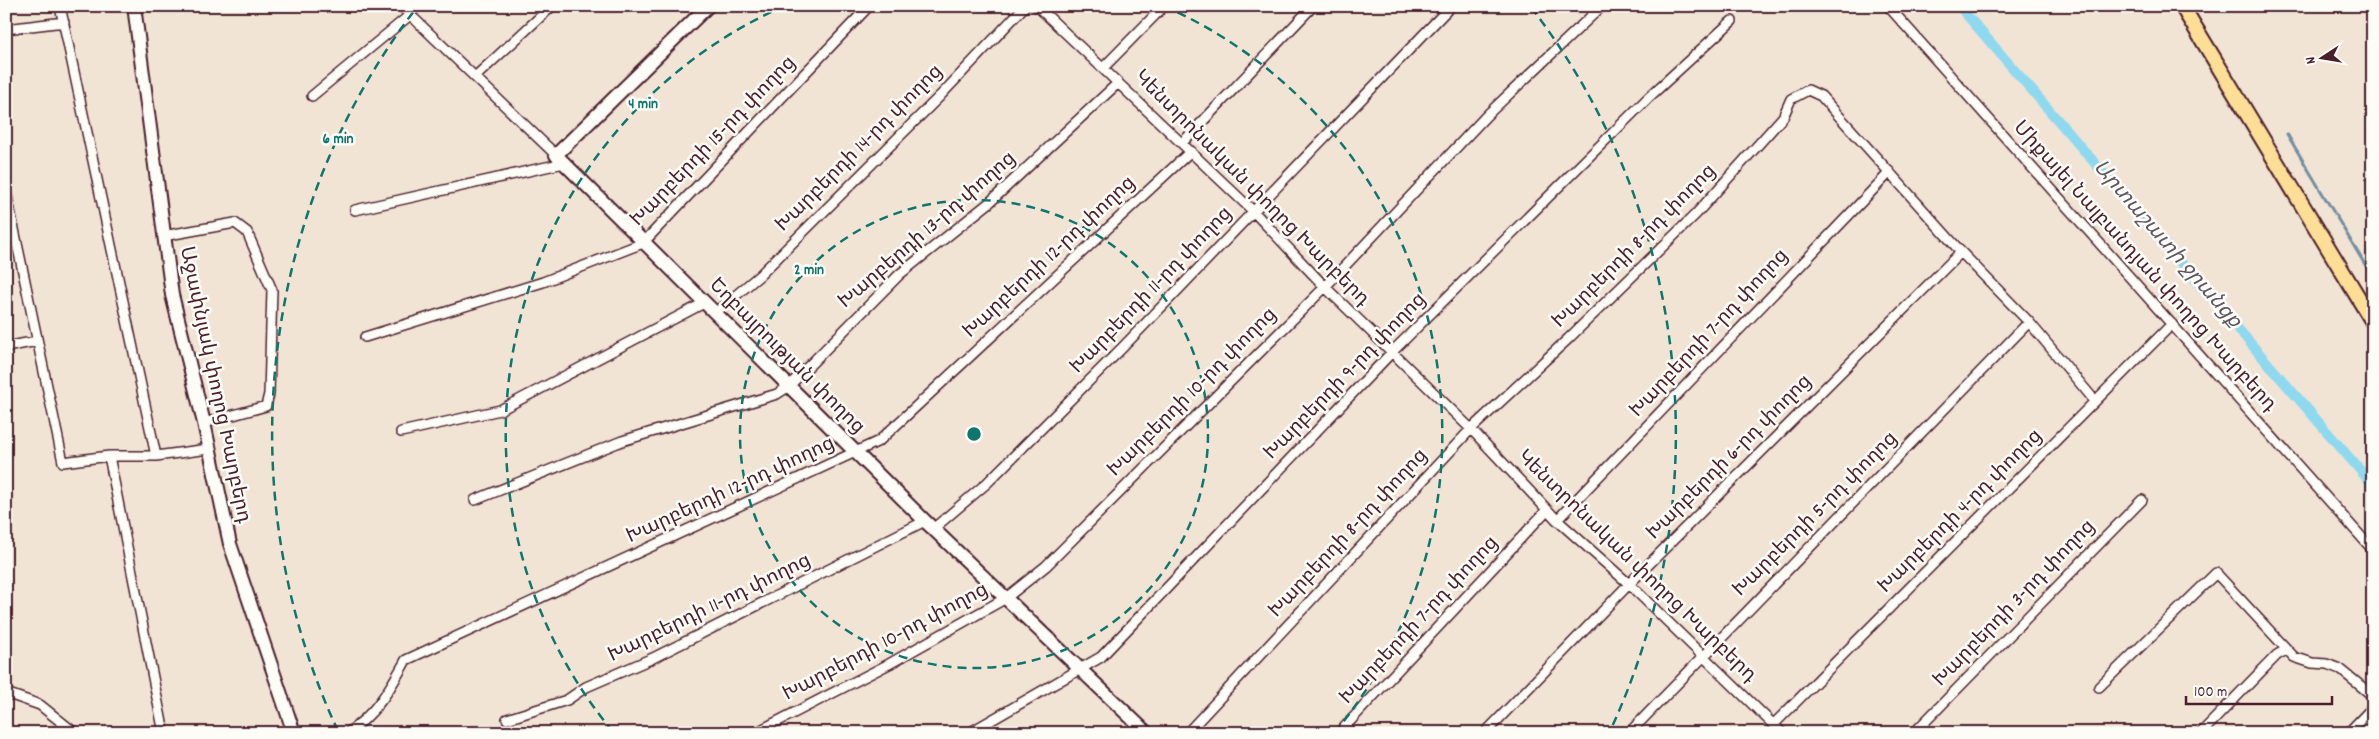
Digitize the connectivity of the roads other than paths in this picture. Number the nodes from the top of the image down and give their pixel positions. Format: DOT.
graph roads {
  1 [pos="60,6"];
  2 [pos="134,6"];
  3 [pos="401,6"];
  4 [pos="416,6"];
  5 [pos="552,6"];
  6 [pos="708,6"];
  7 [pos="869,6"];
  8 [pos="1025,6"];
  9 [pos="1037,6"];
  10 [pos="1164,6"];
  11 [pos="1313,6"];
  12 [pos="1451,6"];
  13 [pos="1602,6"];
  14 [pos="1888,6"];
  15 [pos="2182,6"];
  16 [pos="410,15"];
  17 [pos="1732,21"];
  18 [pos="64,22"];
  19 [pos="6,29"];
  20 [pos="1103,68"];
  21 [pos="475,77"];
  22 [pos="1118,83"];
  23 [pos="312,96"];
  24 [pos="1182,143"];
  25 [pos="1191,151"];
  26 [pos="560,159"];
  27 [pos="1890,172"];
  28 [pos="6,191"];
  29 [pos="355,210"];
  30 [pos="1253,211"];
  31 [pos="164,236"];
  32 [pos="643,242"];
  33 [pos="1960,252"];
  34 [pos="1325,287"];
  35 [pos="704,303"];
  36 [pos="715,313"];
  37 [pos="2029,322"];
  38 [pos="2373,322"];
  39 [pos="2172,324"];
  40 [pos="365,336"];
  41 [pos="38,341"];
  42 [pos="6,347"];
  43 [pos="1392,352"];
  44 [pos="788,387"];
  45 [pos="2095,401"];
  46 [pos="204,422"];
  47 [pos="1471,429"];
  48 [pos="401,432"];
  49 [pos="209,449"];
  50 [pos="855,452"];
  51 [pos="109,456"];
  52 [pos="156,456"];
  53 [pos="475,500"];
  54 [pos="2142,500"];
  55 [pos="1547,510"];
  56 [pos="1557,520"];
  57 [pos="929,525"];
  58 [pos="2373,550"];
  59 [pos="1629,584"];
  60 [pos="1006,598"];
  61 [pos="2286,650"];
  62 [pos="1703,655"];
  63 [pos="1080,671"];
  64 [pos="2099,687"];
  65 [pos="6,694"];
  66 [pos="2373,696"];
  67 [pos="2373,707"];
  68 [pos="507,719"];
  69 [pos="1774,724"];
  70 [pos="75,733"];
  71 [pos="164,733"];
  72 [pos="294,733"];
  73 [pos="347,733"];
  74 [pos="755,733"];
  75 [pos="969,733"];
  76 [pos="1147,733"];
  77 [pos="1187,733"];
  78 [pos="1339,733"];
  79 [pos="1485,733"];
  80 [pos="1629,733"];
  81 [pos="1782,733"];
  82 [pos="1914,733"];
  83 [pos="2201,733"];
  84 [pos="2348,733"];
  1 -- 18 [label="street"];
  2 -- 31 [label="street, Աջափնյակ փողոց Խարբերդ"];
  3 -- 16 [label="street, Եղբայրության փողոց"];
  4 -- 16 [label="street"];
  5 -- 21 [label="street"];
  6 -- 26 [label="street"];
  7 -- 32 [label="street, Խարբերդի 15-րդ փողոց"];
  8 -- 36 [label="street, Խարբերդի 14-րդ փողոց"];
  9 -- 20 [label="street, Կենտրոնական փողոց Խարբերդ"];
  10 -- 20 [label="street"];
  11 -- 24 [label="street"];
  12 -- 30 [label="street, Խարբերդի 11-րդ փողոց"];
  13 -- 34 [label="street, Խարբերդի 10-րդ փողոց"];
  14 -- 39 [label="street, Միքայել Նալբանդյան փողոց Խարբերդ"];
  15 -- 38 [label="main road"];
  16 -- 21 [label="street, Եղբայրության փողոց"];
  16 -- 23 [label="street"];
  17 -- 43 [label="street, Խարբերդի 9-րդ փողոց"];
  18 -- 19 [label="street"];
  18 -- 52 [label="street"];
  20 -- 22 [label="street, Կենտրոնական փողոց Խարբերդ"];
  21 -- 26 [label="street, Եղբայրության փողոց"];
  22 -- 24 [label="street, Կենտրոնական փողոց Խարբերդ"];
  22 -- 44 [label="street, Խարբերդի 13-րդ փողոց"];
  24 -- 25 [label="street, Կենտրոնական փողոց Խարբերդ"];
  25 -- 30 [label="street, Կենտրոնական փողոց Խարբերդ"];
  25 -- 50 [label="street, Խարբերդի 12-րդ փողոց"];
  26 -- 29 [label="street"];
  26 -- 32 [label="street, Եղբայրության փողոց"];
  27 -- 33 [label="street, Խարբերդի 8-րդ փողոց"];
  27 -- 47 [label="street, Խարբերդի 8-րդ փողոց"];
  27 -- 56 [label="street, Խարբերդի 7-րդ փողոց"];
  28 -- 41 [label="street"];
  30 -- 34 [label="street, Կենտրոնական փողոց Խարբերդ"];
  30 -- 57 [label="street, Խարբերդի 11-րդ փողոց"];
  31 -- 46 [label="street, Աջափնյակ փողոց Խարբերդ"];
  31 -- 46 [label="street"];
  32 -- 35 [label="street, Եղբայրության փողոց"];
  32 -- 40 [label="street, Խարբերդի 15-րդ փողոց"];
  33 -- 37 [label="street, Խարբերդի 8-րդ փողոց"];
  33 -- 59 [label="street, Խարբերդի 6-րդ փողոց"];
  34 -- 43 [label="street, Կենտրոնական փողոց Խարբերդ"];
  34 -- 60 [label="street, Խարբերդի 10-րդ փողոց"];
  35 -- 36 [label="street, Եղբայրության փողոց"];
  35 -- 48 [label="street"];
  36 -- 44 [label="street, Եղբայրության փողոց"];
  37 -- 45 [label="street, Խարբերդի 8-րդ փողոց"];
  37 -- 62 [label="street, Խարբերդի 5-րդ փողոց"];
  39 -- 45 [label="street, Խարբերդի 4-րդ փողոց"];
  39 -- 58 [label="street, Միքայել Նալբանդյան փողոց Խարբերդ"];
  41 -- 42 [label="street"];
  41 -- 51 [label="street"];
  43 -- 47 [label="street, Կենտրոնական փողոց Խարբերդ"];
  43 -- 63 [label="street, Խարբերդի 9-րդ փողոց"];
  44 -- 50 [label="street, Եղբայրության փողոց"];
  44 -- 53 [label="street, Խարբերդի 13-րդ փողոց"];
  45 -- 69 [label="street, Խարբերդի 4-րդ փողոց"];
  46 -- 49 [label="street, Աջափնյակ փողոց Խարբերդ"];
  47 -- 55 [label="street, Կենտրոնական փողոց Խարբերդ"];
  47 -- 77 [label="street, Խարբերդի 8-րդ փողոց"];
  49 -- 52 [label="street"];
  49 -- 72 [label="street, Աջափնյակ փողոց Խարբերդ"];
  50 -- 57 [label="street, Եղբայրության փողոց"];
  50 -- 73 [label="street, Խարբերդի 12-րդ փողոց"];
  51 -- 52 [label="street"];
  51 -- 71 [label="street"];
  54 -- 82 [label="street, Խարբերդի 3-րդ փողոց"];
  55 -- 56 [label="street, Կենտրոնական փողոց Խարբերդ"];
  55 -- 78 [label="street, Խարբերդի 7-րդ փողոց"];
  56 -- 59 [label="street, Կենտրոնական փողոց Խարբերդ"];
  57 -- 60 [label="street, Եղբայրության փողոց"];
  57 -- 68 [label="street, Խարբերդի 11-րդ փողոց"];
  59 -- 62 [label="street, Կենտրոնական փողոց Խարբերդ"];
  59 -- 79 [label="street, Խարբերդի 6-րդ փողոց"];
  60 -- 63 [label="street, Եղբայրության փողոց"];
  60 -- 74 [label="street, Խարբերդի 10-րդ փողոց"];
  61 -- 64 [label="street"];
  61 -- 66 [label="street"];
  61 -- 83 [label="street"];
  62 -- 69 [label="street, Կենտրոնական փողոց Խարբերդ"];
  62 -- 80 [label="street, Խարբերդի 5-րդ փողոց"];
  63 -- 75 [label="street, Խարբերդի 9-րդ փողոց"];
  63 -- 76 [label="street, Եղբայրության փողոց"];
  65 -- 70 [label="street"];
  67 -- 84 [label="street"];
  69 -- 81 [label="street, Կենտրոնական փողոց Խարբերդ"];
}
